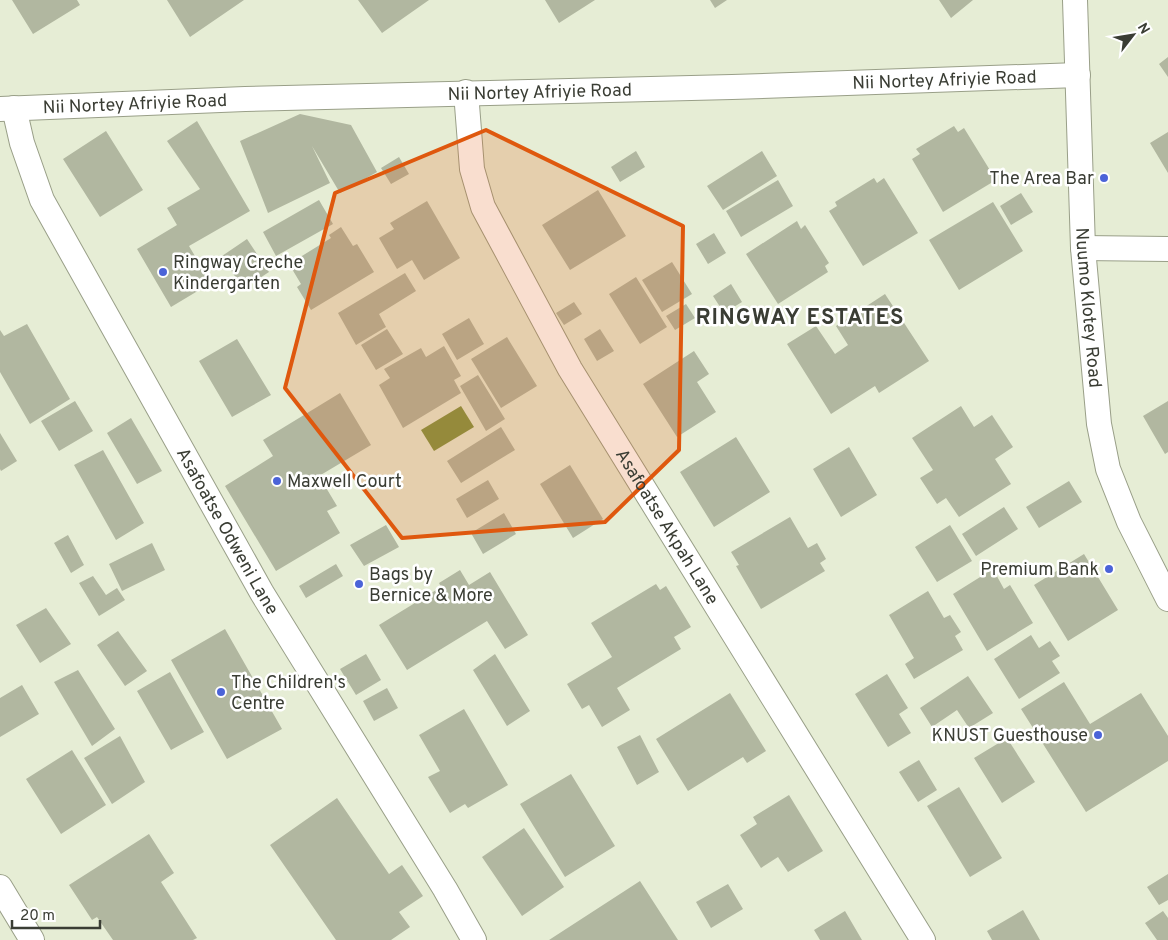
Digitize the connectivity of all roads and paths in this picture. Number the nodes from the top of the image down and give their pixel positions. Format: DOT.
graph roads {
  1 [pos="1075,0"];
  2 [pos="1078,75"];
  3 [pos="466,92"];
  4 [pos="7,108"];
  5 [pos="1083,248"];
  6 [pos="1168,249"];
  7 [pos="1168,599"];
  8 [pos="0,887"];
  9 [pos="32,940"];
  10 [pos="474,940"];
  11 [pos="923,940"];
  1 -- 2 [label="street, Nuumo Klotey Road"];
  2 -- 3 [label="street, Nii Nortey Afriyie Road"];
  2 -- 5 [label="street, Nuumo Klotey Road"];
  3 -- 4 [label="street, Nii Nortey Afriyie Road"];
  3 -- 11 [label="street, Asafoatse Akpah Lane"];
  4 -- 10 [label="street, Asafoatse Odweni Lane"];
  5 -- 6 [label="street"];
  5 -- 7 [label="street, Nuumo Klotey Road"];
  8 -- 9 [label="street"];
}
